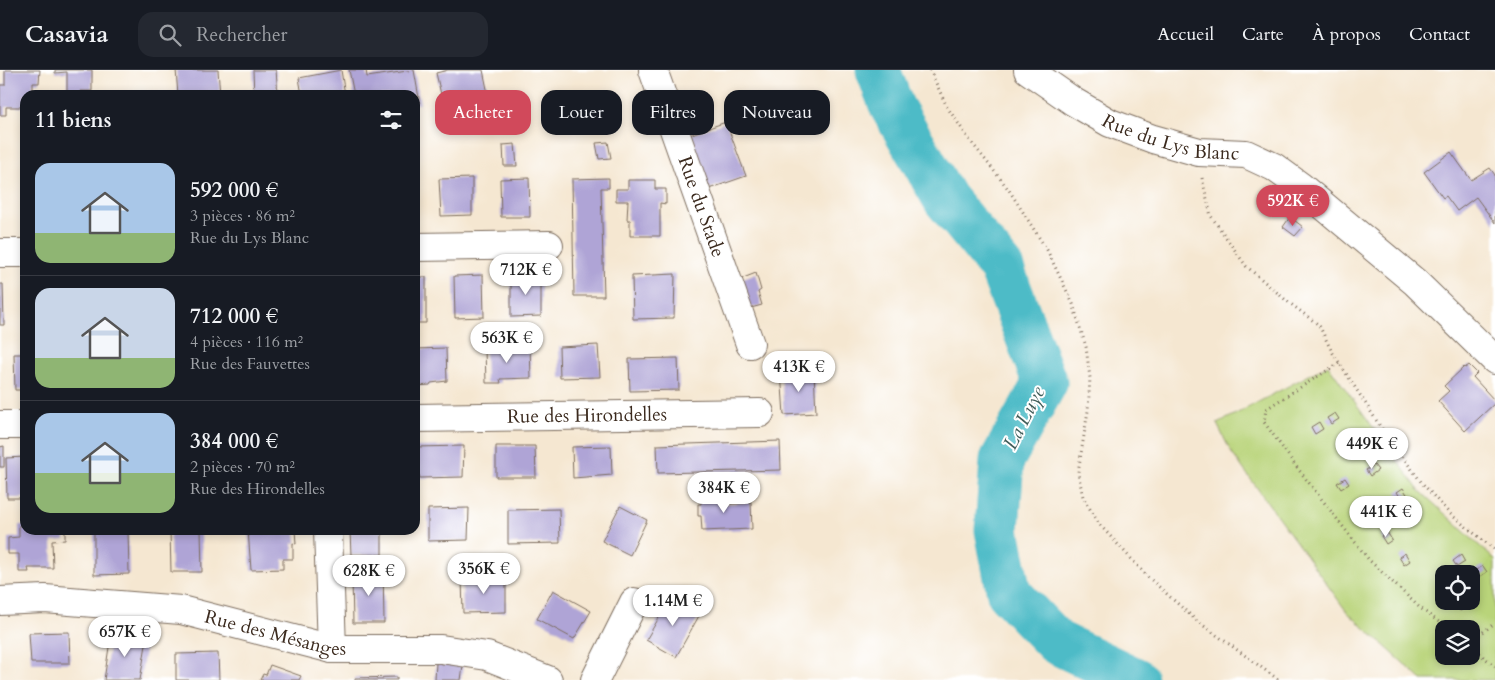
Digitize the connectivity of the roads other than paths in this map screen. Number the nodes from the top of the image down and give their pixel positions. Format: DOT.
graph roads {
  1 [pos="653,70"];
  2 [pos="1028,70"];
  3 [pos="549,245"];
  4 [pos="420,247"];
  5 [pos="0,253"];
  6 [pos="20,253"];
  7 [pos="750,344"];
  8 [pos="1495,360"];
  9 [pos="760,413"];
  10 [pos="420,418"];
  11 [pos="0,425"];
  12 [pos="20,425"];
  13 [pos="328,535"];
  14 [pos="0,601"];
  15 [pos="634,602"];
  16 [pos="332,649"];
  17 [pos="548,680"];
  18 [pos="595,680"];
  1 -- 7 [label="street, Rue du Stade"];
  2 -- 8 [label="street, Rue du Lys Blanc"];
  3 -- 4 [label="street"];
  5 -- 6 [label="street"];
  9 -- 10 [label="street, Rue des Hirondelles"];
  11 -- 12 [label="street"];
  13 -- 16 [label="street"];
  14 -- 16 [label="street, Rue des Mésanges"];
  15 -- 18 [label="street"];
  16 -- 17 [label="street, Rue des Mésanges"];
}
